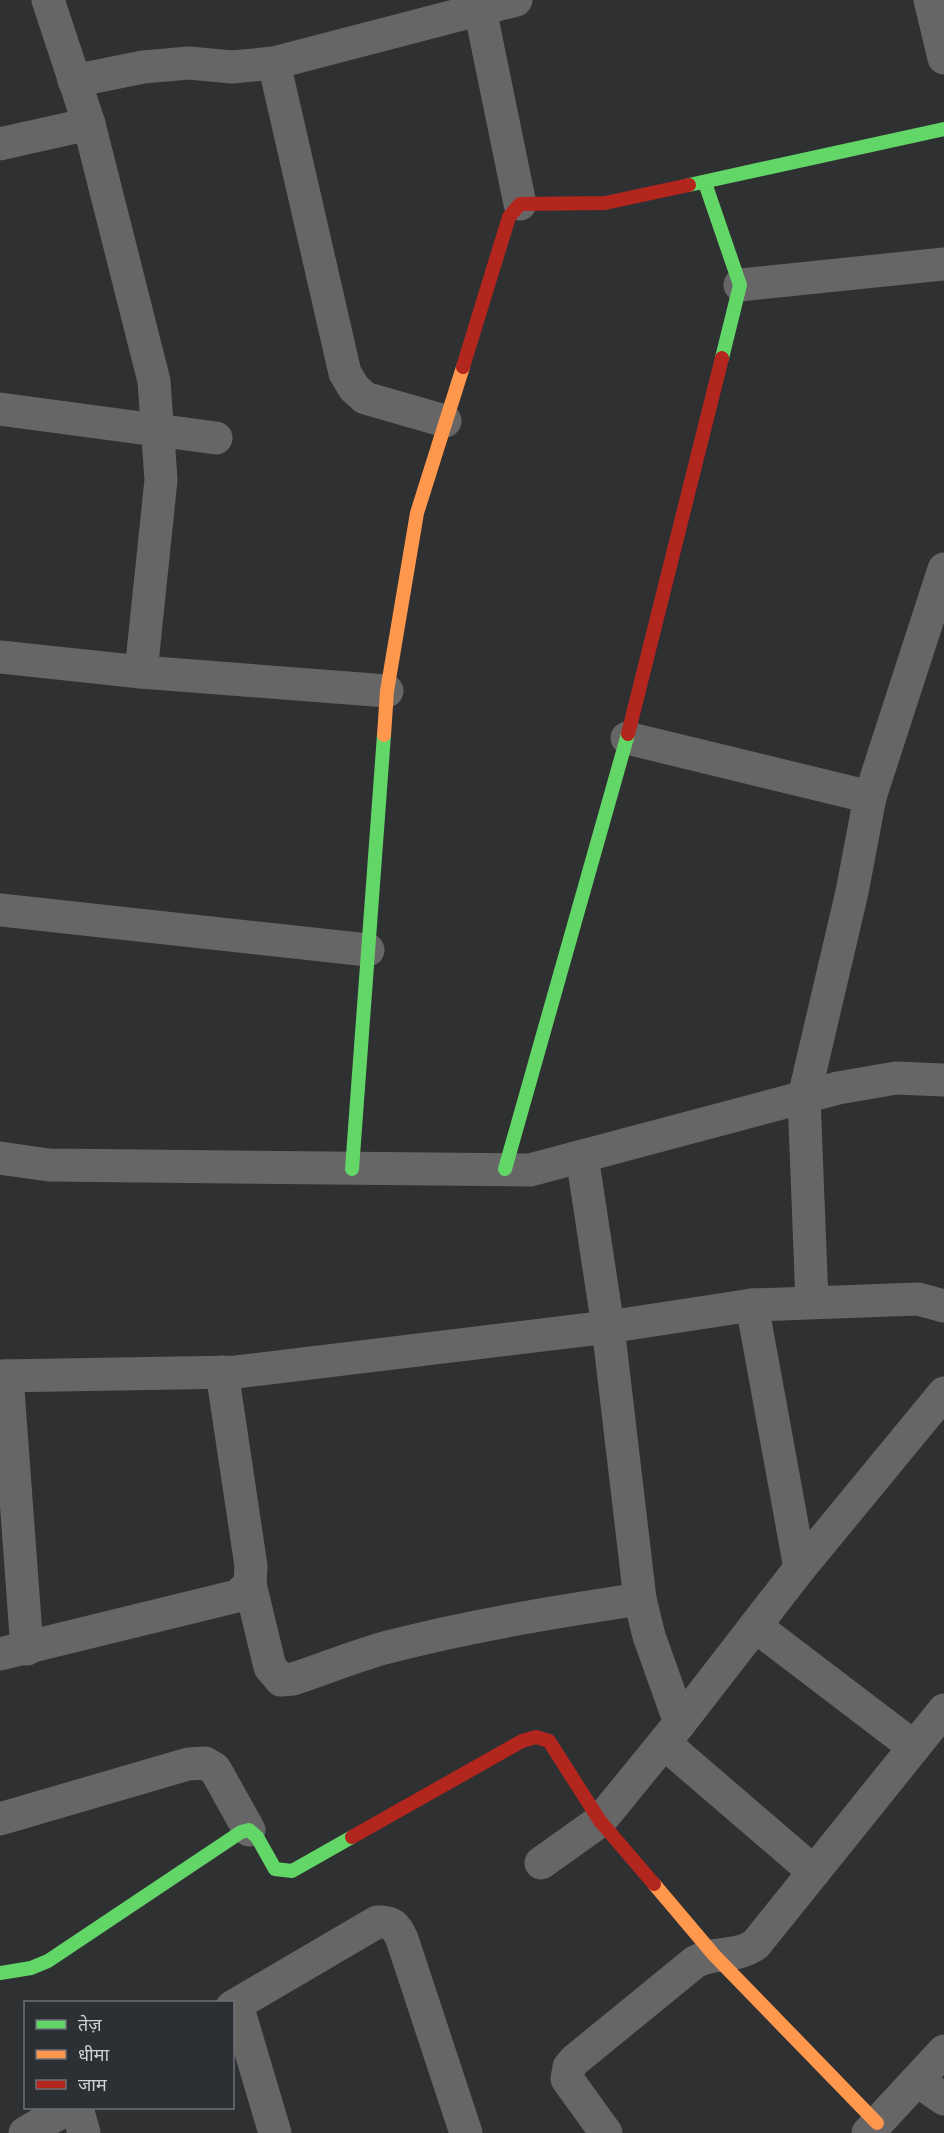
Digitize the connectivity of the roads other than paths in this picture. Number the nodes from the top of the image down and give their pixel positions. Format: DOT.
graph roads {
  1 [pos="48,0"];
  2 [pos="516,0"];
  3 [pos="930,0"];
  4 [pos="480,9"];
  5 [pos="944,58"];
  6 [pos="274,63"];
  7 [pos="74,81"];
  8 [pos="89,124"];
  9 [pos="944,129"];
  10 [pos="0,144"];
  11 [pos="705,183"];
  12 [pos="520,204"];
  13 [pos="944,264"];
  14 [pos="740,285"];
  15 [pos="0,409"];
  16 [pos="445,421"];
  17 [pos="160,430"];
  18 [pos="216,438"];
  19 [pos="944,568"];
  20 [pos="0,657"];
  21 [pos="141,672"];
  22 [pos="387,691"];
  23 [pos="627,738"];
  24 [pos="870,797"];
  25 [pos="0,910"];
  26 [pos="368,950"];
  27 [pos="944,1080"];
  28 [pos="804,1097"];
  29 [pos="582,1156"];
  30 [pos="0,1158"];
  31 [pos="352,1169"];
  32 [pos="505,1169"];
  33 [pos="812,1302"];
  34 [pos="752,1305"];
  35 [pos="944,1306"];
  36 [pos="608,1327"];
  37 [pos="222,1372"];
  38 [pos="4,1376"];
  39 [pos="944,1393"];
  40 [pos="800,1568"];
  41 [pos="250,1584"];
  42 [pos="640,1599"];
  43 [pos="755,1626"];
  44 [pos="13,1652"];
  45 [pos="944,1710"];
  46 [pos="672,1733"];
  47 [pos="914,1747"];
  48 [pos="0,1819"];
  49 [pos="600,1821"];
  50 [pos="249,1830"];
  51 [pos="541,1863"];
  52 [pos="814,1872"];
  53 [pos="714,1955"];
  54 [pos="0,1973"];
  55 [pos="235,2006"];
  56 [pos="944,2050"];
  57 [pos="931,2090"];
  58 [pos="66,2109"];
  59 [pos="77,2109"];
  60 [pos="873,2128"];
  61 [pos="25,2133"];
  62 [pos="84,2133"];
  63 [pos="275,2133"];
  64 [pos="466,2133"];
  65 [pos="606,2133"];
  1 -- 7 [label="street"];
  2 -- 4 [label="street"];
  3 -- 5 [label="street"];
  4 -- 6 [label="street"];
  4 -- 12 [label="street"];
  6 -- 7 [label="street"];
  6 -- 16 [label="street"];
  7 -- 8 [label="street"];
  8 -- 10 [label="street"];
  8 -- 17 [label="street"];
  9 -- 11 [label="street"];
  11 -- 12 [label="street"];
  11 -- 14 [label="street"];
  12 -- 16 [label="street"];
  13 -- 14 [label="street"];
  14 -- 23 [label="street"];
  15 -- 17 [label="street"];
  16 -- 22 [label="street"];
  17 -- 18 [label="street"];
  17 -- 21 [label="street"];
  19 -- 24 [label="street"];
  20 -- 21 [label="street"];
  21 -- 22 [label="street"];
  22 -- 26 [label="street"];
  23 -- 24 [label="street"];
  23 -- 32 [label="street"];
  24 -- 28 [label="street"];
  25 -- 26 [label="street"];
  26 -- 31 [label="street"];
  27 -- 28 [label="street"];
  28 -- 29 [label="street"];
  28 -- 33 [label="street"];
  29 -- 32 [label="street"];
  29 -- 36 [label="street"];
  30 -- 31 [label="street"];
  31 -- 32 [label="street"];
  33 -- 34 [label="street"];
  33 -- 35 [label="street"];
  34 -- 36 [label="street"];
  34 -- 40 [label="street"];
  36 -- 37 [label="street"];
  36 -- 42 [label="street"];
  37 -- 38 [label="street"];
  37 -- 41 [label="street"];
  38 -- 44 [label="street"];
  39 -- 40 [label="street"];
  40 -- 43 [label="street"];
  41 -- 42 [label="street"];
  41 -- 44 [label="street"];
  42 -- 46 [label="street"];
  43 -- 46 [label="street"];
  43 -- 47 [label="street"];
  45 -- 47 [label="street"];
  46 -- 49 [label="street"];
  46 -- 52 [label="street"];
  47 -- 52 [label="street"];
  48 -- 50 [label="street"];
  49 -- 50 [label="street"];
  49 -- 51 [label="street"];
  49 -- 53 [label="street"];
  50 -- 54 [label="street"];
  52 -- 53 [label="street"];
  53 -- 60 [label="street"];
  53 -- 65 [label="street"];
  55 -- 63 [label="street"];
  55 -- 64 [label="street"];
  56 -- 57 [label="street"];
  57 -- 60 [label="street"];
  58 -- 61 [label="street"];
  59 -- 62 [label="street"];
}
